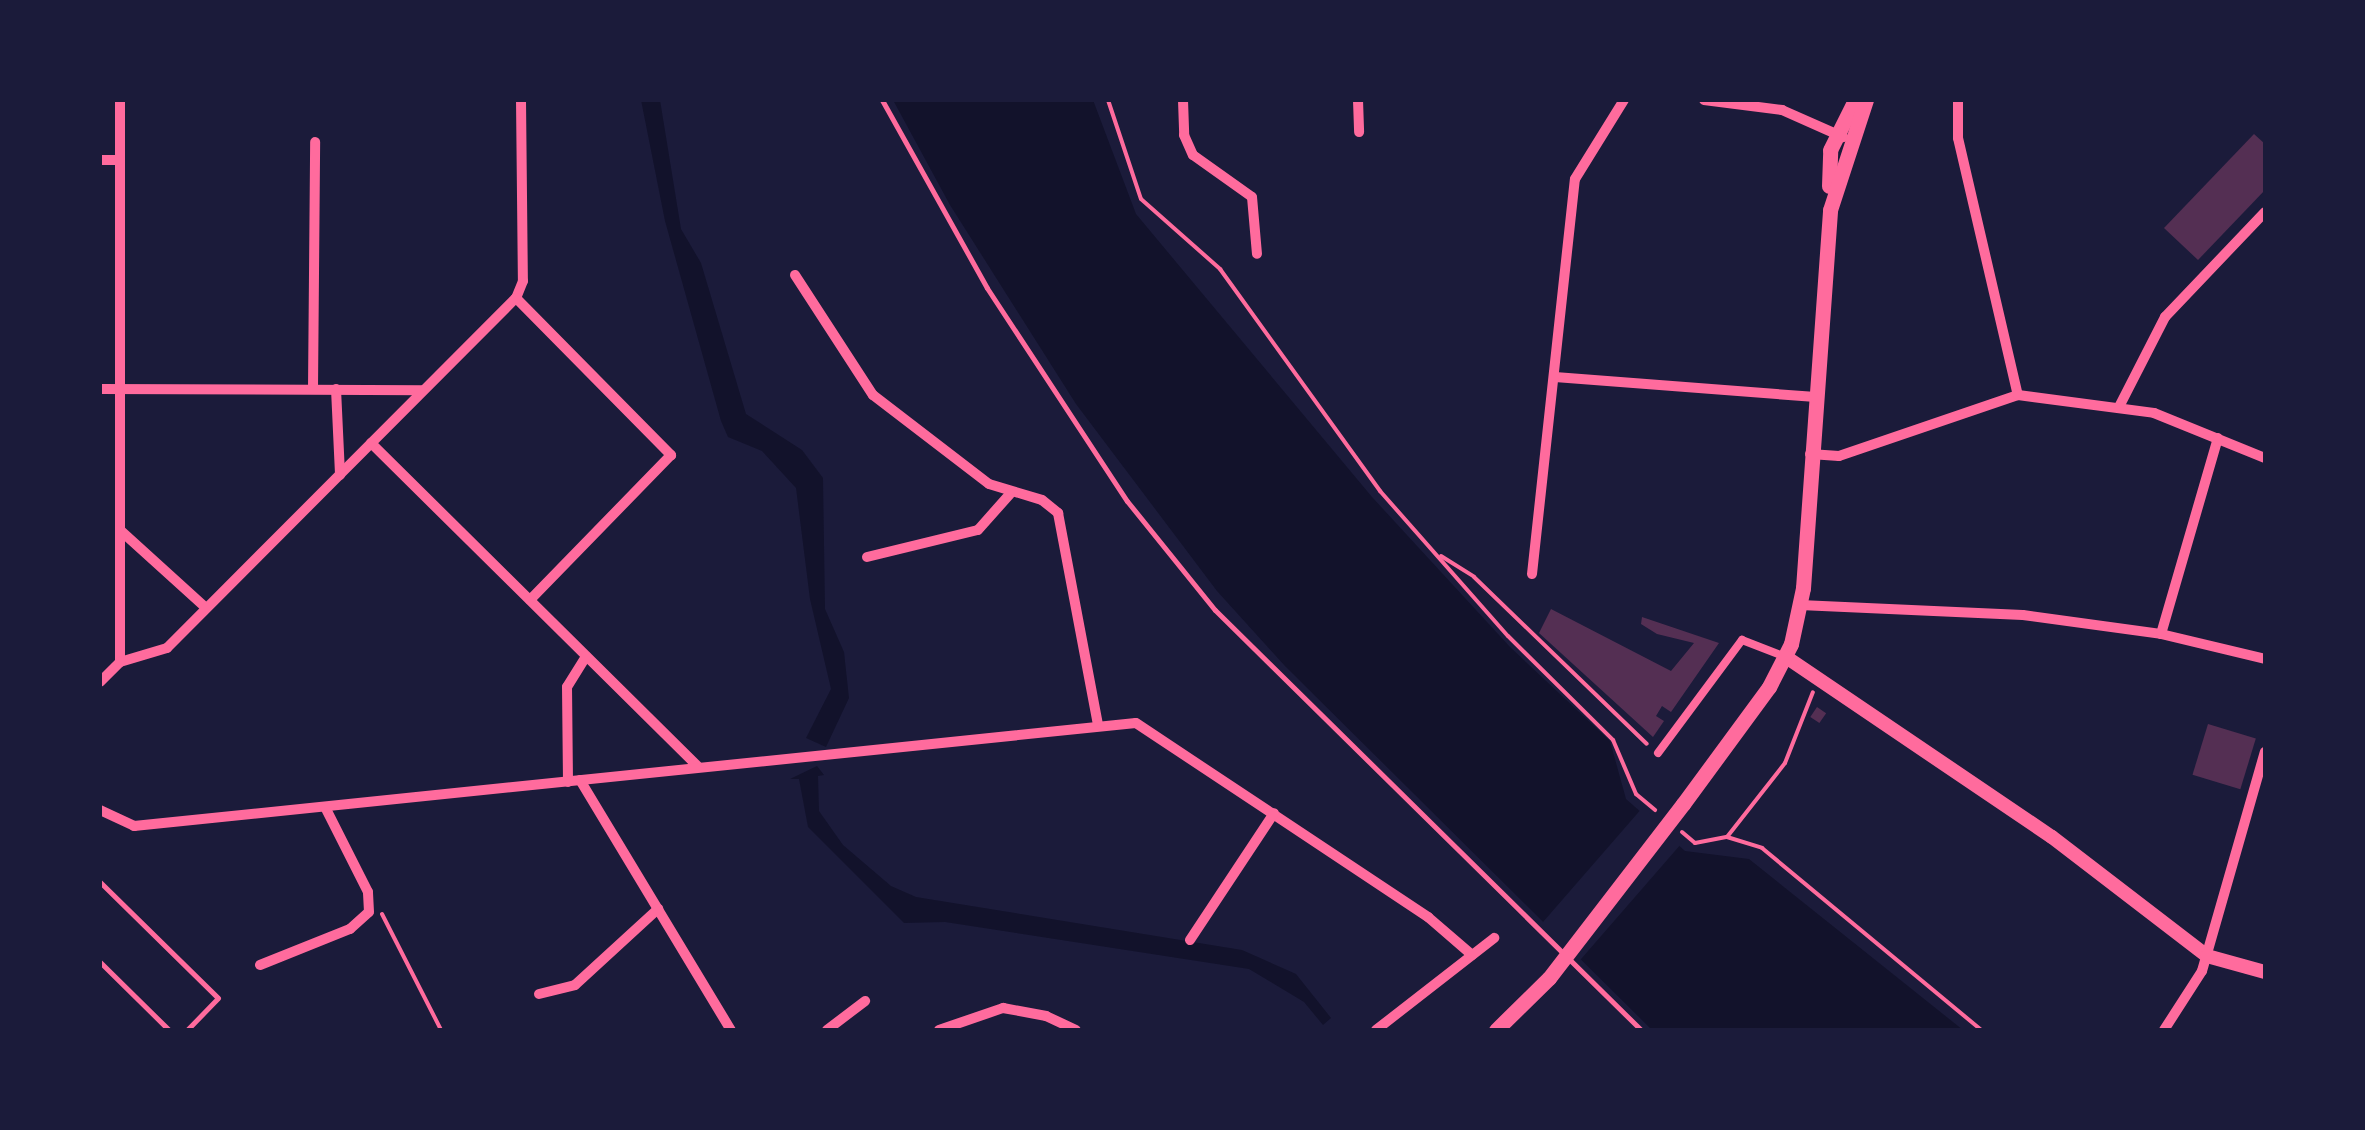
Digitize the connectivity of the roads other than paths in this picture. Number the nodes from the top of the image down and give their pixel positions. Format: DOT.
graph roads {
  1 [pos="120,100"];
  2 [pos="521,100"];
  3 [pos="882,100"];
  4 [pos="1183,100"];
  5 [pos="1358,100"];
  6 [pos="1624,100"];
  7 [pos="1704,100"];
  8 [pos="1855,100"];
  9 [pos="1866,100"];
  10 [pos="1958,100"];
  11 [pos="1359,132"];
  12 [pos="1842,137"];
  13 [pos="315,142"];
  14 [pos="100,160"];
  15 [pos="120,160"];
  16 [pos="2265,212"];
  17 [pos="1257,254"];
  18 [pos="794,275"];
  19 [pos="516,298"];
  20 [pos="1555,377"];
  21 [pos="313,388"];
  22 [pos="100,389"];
  23 [pos="336,389"];
  24 [pos="120,390"];
  25 [pos="423,390"];
  26 [pos="2018,396"];
  27 [pos="1812,397"];
  28 [pos="2120,405"];
  29 [pos="2218,438"];
  30 [pos="371,443"];
  31 [pos="1810,454"];
  32 [pos="2265,458"];
  33 [pos="340,475"];
  34 [pos="1010,494"];
  35 [pos="120,530"];
  36 [pos="866,557"];
  37 [pos="1532,574"];
  38 [pos="530,600"];
  39 [pos="1800,606"];
  40 [pos="206,608"];
  41 [pos="2161,634"];
  42 [pos="586,656"];
  43 [pos="1786,656"];
  44 [pos="2265,659"];
  45 [pos="120,662"];
  46 [pos="100,682"];
  47 [pos="1098,725"];
  48 [pos="2265,752"];
  49 [pos="1658,754"];
  50 [pos="698,766"];
  51 [pos="580,780"];
  52 [pos="568,782"];
  53 [pos="324,807"];
  54 [pos="100,810"];
  55 [pos="1274,813"];
  56 [pos="100,882"];
  57 [pos="658,909"];
  58 [pos="1494,938"];
  59 [pos="1190,940"];
  60 [pos="1472,955"];
  61 [pos="2208,956"];
  62 [pos="100,962"];
  63 [pos="260,965"];
  64 [pos="2265,972"];
  65 [pos="539,994"];
  66 [pos="865,1001"];
  67 [pos="169,1030"];
  68 [pos="187,1030"];
  69 [pos="731,1030"];
  70 [pos="827,1030"];
  71 [pos="940,1030"];
  72 [pos="1076,1030"];
  73 [pos="1376,1030"];
  74 [pos="1496,1030"];
  75 [pos="1642,1030"];
  76 [pos="2164,1030"];
  1 -- 15 [label="street"];
  2 -- 19 [label="street"];
  3 -- 75 [label="lane"];
  4 -- 17 [label="street"];
  5 -- 11 [label="street"];
  6 -- 20 [label="street"];
  7 -- 12 [label="street"];
  8 -- 12 [label="main road"];
  9 -- 12 [label="main road"];
  10 -- 26 [label="street"];
  12 -- 27 [label="main road"];
  13 -- 21 [label="street"];
  14 -- 15 [label="street"];
  15 -- 24 [label="street"];
  16 -- 28 [label="street"];
  18 -- 34 [label="street"];
  19 -- 25 [label="street"];
  19 -- 38 [label="street"];
  20 -- 27 [label="street"];
  20 -- 37 [label="street"];
  21 -- 23 [label="street"];
  21 -- 24 [label="street"];
  22 -- 24 [label="street"];
  23 -- 25 [label="street"];
  23 -- 33 [label="street"];
  24 -- 35 [label="street"];
  25 -- 30 [label="street"];
  26 -- 28 [label="street"];
  26 -- 31 [label="street"];
  27 -- 31 [label="main road"];
  28 -- 29 [label="street"];
  29 -- 32 [label="street"];
  29 -- 41 [label="street"];
  30 -- 33 [label="street"];
  30 -- 38 [label="street"];
  31 -- 39 [label="main road"];
  33 -- 40 [label="street"];
  34 -- 36 [label="street"];
  34 -- 47 [label="street"];
  35 -- 40 [label="street"];
  35 -- 45 [label="street"];
  38 -- 42 [label="street"];
  39 -- 41 [label="street"];
  39 -- 43 [label="main road"];
  40 -- 45 [label="street"];
  41 -- 44 [label="street"];
  42 -- 50 [label="street"];
  42 -- 52 [label="street"];
  43 -- 49 [label="street"];
  43 -- 61 [label="street"];
  43 -- 74 [label="main road"];
  45 -- 46 [label="street"];
  47 -- 50 [label="street"];
  47 -- 55 [label="street"];
  48 -- 61 [label="street"];
  50 -- 51 [label="street"];
  51 -- 52 [label="street"];
  51 -- 57 [label="street"];
  52 -- 53 [label="street"];
  53 -- 54 [label="street"];
  53 -- 63 [label="street"];
  55 -- 59 [label="street"];
  55 -- 60 [label="street"];
  56 -- 68 [label="lane"];
  57 -- 65 [label="street"];
  57 -- 69 [label="street"];
  58 -- 60 [label="street"];
  60 -- 73 [label="street"];
  61 -- 64 [label="street"];
  61 -- 76 [label="street"];
  62 -- 67 [label="lane"];
  66 -- 70 [label="street"];
  71 -- 72 [label="street"];
}
